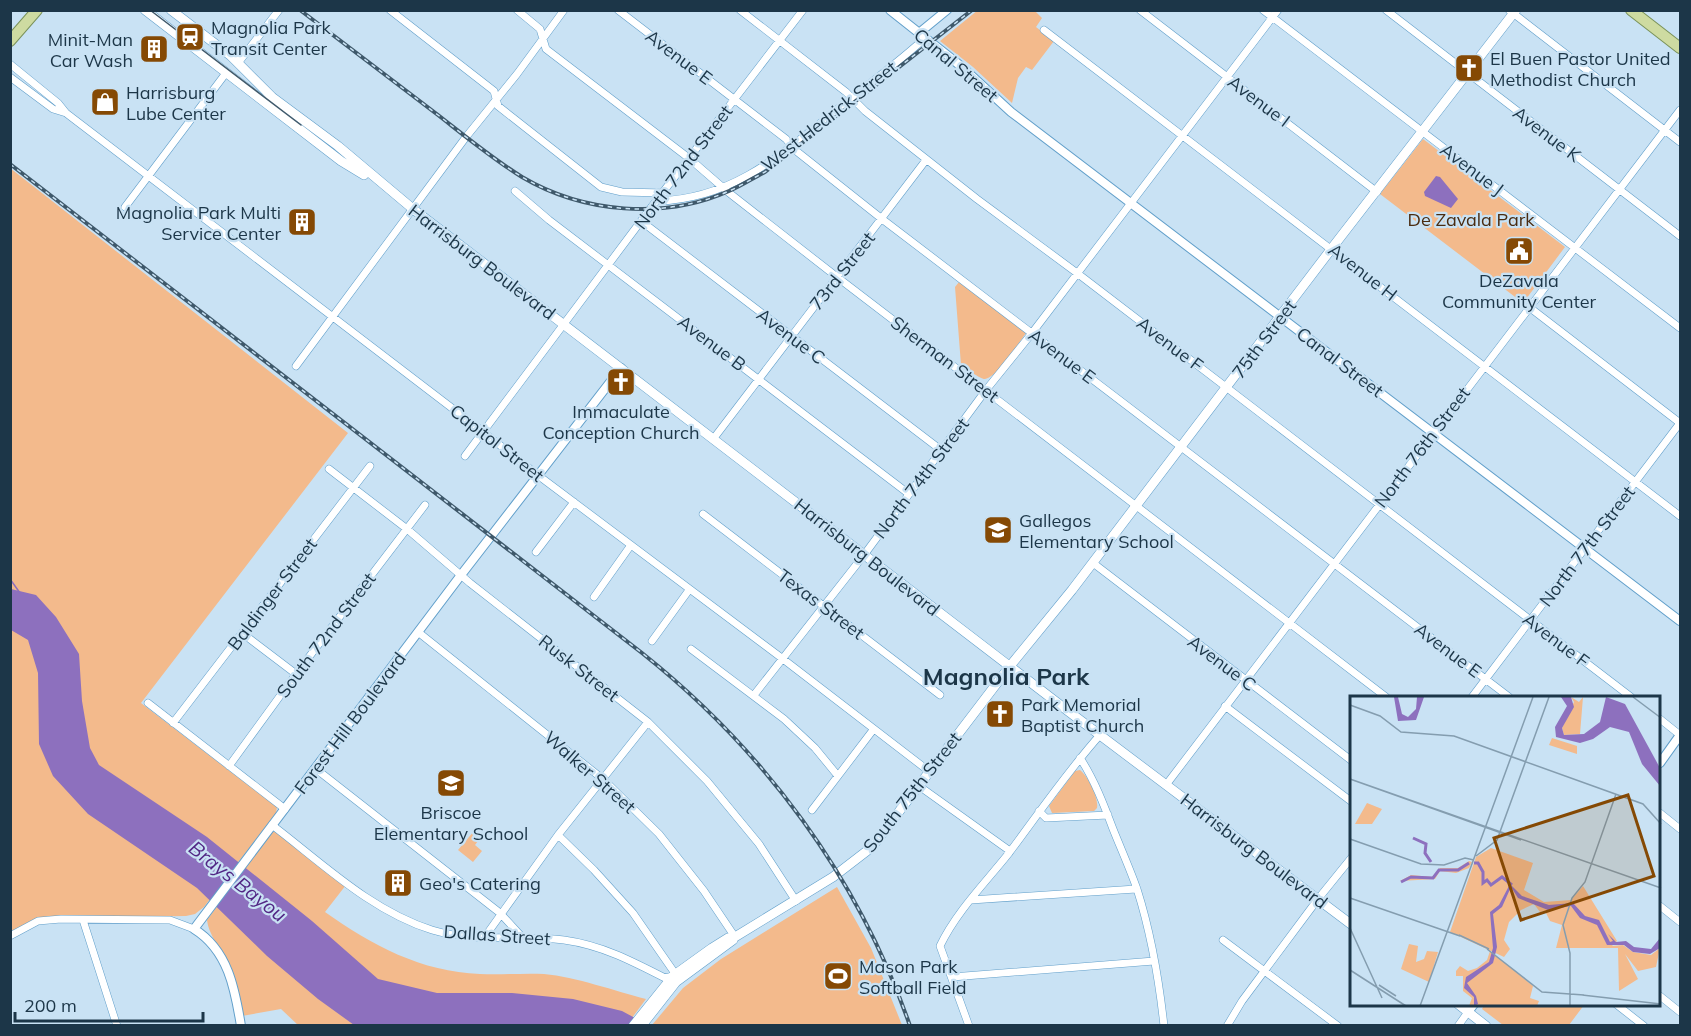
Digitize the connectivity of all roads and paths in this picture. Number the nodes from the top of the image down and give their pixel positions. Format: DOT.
graph roads {
  1 [pos="37,10"];
  2 [pos="145,10"];
  3 [pos="171,10"];
  4 [pos="279,10"];
  5 [pos="390,10"];
  6 [pos="516,10"];
  7 [pos="564,10"];
  8 [pos="618,10"];
  9 [pos="740,10"];
  10 [pos="803,10"];
  11 [pos="890,10"];
  12 [pos="947,10"];
  13 [pos="1140,10"];
  14 [pos="1263,10"];
  15 [pos="1278,10"];
  16 [pos="1386,10"];
  17 [pos="1631,10"];
  18 [pos="1513,12"];
  19 [pos="1272,18"];
  20 [pos="1044,30"];
  21 [pos="922,35"];
  22 [pos="543,38"];
  23 [pos="10,41"];
  24 [pos="780,41"];
  25 [pos="1680,48"];
  26 [pos="238,63"];
  27 [pos="10,64"];
  28 [pos="226,73"];
  29 [pos="1468,73"];
  30 [pos="10,77"];
  31 [pos="1227,77"];
  32 [pos="852,98"];
  33 [pos="735,99"];
  34 [pos="495,100"];
  35 [pos="1680,110"];
  36 [pos="66,113"];
  37 [pos="1666,130"];
  38 [pos="1424,132"];
  39 [pos="1183,136"];
  40 [pos="1680,142"];
  41 [pos="792,146"];
  42 [pos="690,159"];
  43 [pos="926,159"];
  44 [pos="147,177"];
  45 [pos="384,187"];
  46 [pos="724,188"];
  47 [pos="1619,189"];
  48 [pos="515,191"];
  49 [pos="1377,192"];
  50 [pos="664,193"];
  51 [pos="657,201"];
  52 [pos="1132,203"];
  53 [pos="125,207"];
  54 [pos="413,209"];
  55 [pos="882,219"];
  56 [pos="641,221"];
  57 [pos="1680,236"];
  58 [pos="1332,248"];
  59 [pos="1575,248"];
  60 [pos="609,264"];
  61 [pos="1077,273"];
  62 [pos="837,277"];
  63 [pos="1529,307"];
  64 [pos="1280,317"];
  65 [pos="333,318"];
  66 [pos="564,324"];
  67 [pos="1680,328"];
  68 [pos="1032,333"];
  69 [pos="791,337"];
  70 [pos="296,366"];
  71 [pos="1484,366"];
  72 [pos="621,368"];
  73 [pos="760,379"];
  74 [pos="1227,388"];
  75 [pos="986,390"];
  76 [pos="1680,423"];
  77 [pos="482,431"];
  78 [pos="1434,433"];
  79 [pos="714,438"];
  80 [pos="1182,447"];
  81 [pos="941,450"];
  82 [pos="465,456"];
  83 [pos="370,466"];
  84 [pos="329,469"];
  85 [pos="539,477"];
  86 [pos="1635,481"];
  87 [pos="353,488"];
  88 [pos="909,494"];
  89 [pos="574,502"];
  90 [pos="1379,504"];
  91 [pos="1136,505"];
  92 [pos="425,506"];
  93 [pos="703,514"];
  94 [pos="1680,516"];
  95 [pos="406,529"];
  96 [pos="632,545"];
  97 [pos="1585,549"];
  98 [pos="536,552"];
  99 [pos="864,555"];
  100 [pos="1093,563"];
  101 [pos="1335,564"];
  102 [pos="461,575"];
  103 [pos="689,590"];
  104 [pos="594,597"];
  105 [pos="824,606"];
  106 [pos="1531,621"];
  107 [pos="1680,621"];
  108 [pos="1289,622"];
  109 [pos="242,633"];
  110 [pos="418,633"];
  111 [pos="652,641"];
  112 [pos="691,649"];
  113 [pos="783,659"];
  114 [pos="1010,666"];
  115 [pos="296,674"];
  116 [pos="1245,680"];
  117 [pos="1487,680"];
  118 [pos="940,695"];
  119 [pos="754,696"];
  120 [pos="1385,696"];
  121 [pos="1473,696"];
  122 [pos="1508,696"];
  123 [pos="1630,696"];
  124 [pos="148,703"];
  125 [pos="1225,706"];
  126 [pos="1661,721"];
  127 [pos="648,722"];
  128 [pos="173,723"];
  129 [pos="873,730"];
  130 [pos="1100,735"];
  131 [pos="1680,735"];
  132 [pos="1080,758"];
  133 [pos="1350,759"];
  134 [pos="1661,760"];
  135 [pos="229,766"];
  136 [pos="316,769"];
  137 [pos="930,772"];
  138 [pos="838,776"];
  139 [pos="604,780"];
  140 [pos="1166,785"];
  141 [pos="919,786"];
  142 [pos="1350,800"];
  143 [pos="285,809"];
  144 [pos="812,810"];
  145 [pos="1039,811"];
  146 [pos="1107,815"];
  147 [pos="1661,815"];
  148 [pos="273,825"];
  149 [pos="1680,829"];
  150 [pos="558,835"];
  151 [pos="1010,852"];
  152 [pos="1350,859"];
  153 [pos="1136,889"];
  154 [pos="1318,899"];
  155 [pos="971,900"];
  156 [pos="796,901"];
  157 [pos="1661,908"];
  158 [pos="500,913"];
  159 [pos="83,920"];
  160 [pos="1680,922"];
  161 [pos="1350,923"];
  162 [pos="194,929"];
  163 [pos="10,936"];
  164 [pos="735,937"];
  165 [pos="484,938"];
  166 [pos="523,938"];
  167 [pos="1223,940"];
  168 [pos="1154,961"];
  169 [pos="1265,970"];
  170 [pos="674,976"];
  171 [pos="952,977"];
  172 [pos="1661,998"];
  173 [pos="1617,1006"];
  174 [pos="1471,1008"];
  175 [pos="649,1009"];
  176 [pos="1680,1012"];
  177 [pos="117,1026"];
  178 [pos="241,1026"];
  179 [pos="633,1026"];
  180 [pos="641,1026"];
  181 [pos="969,1026"];
  182 [pos="1164,1026"];
  183 [pos="1227,1026"];
  184 [pos="1338,1026"];
  185 [pos="1458,1026"];
  186 [pos="1486,1026"];
  187 [pos="1644,1026"];
  1 -- 23 [label="main road"];
  2 -- 28 [label="main road, Harrisburg Boulevard"];
  3 -- 26 [label="main road, Harrisburg Boulevard"];
  4 -- 26 [label="street"];
  5 -- 34 [label="street"];
  6 -- 22 [label="street, Sherman Street"];
  7 -- 22 [label="street"];
  8 -- 33 [label="street, Avenue E"];
  9 -- 24 [label="street, Avenue F"];
  10 -- 24 [label="street, North 72nd Street"];
  11 -- 21 [label="street, Canal Street"];
  12 -- 21 [label="street, West Hedrick Street"];
  13 -- 31 [label="street, Avenue I"];
  14 -- 19 [label="street, Avenue J"];
  15 -- 19 [label="street, North 74th Street"];
  16 -- 29 [label="street, Avenue K"];
  17 -- 25 [label="main road"];
  18 -- 29 [label="main road, 75th Street"];
  18 -- 37 [label="street"];
  19 -- 31 [label="street, North 74th Street"];
  19 -- 38 [label="street, Avenue J"];
  20 -- 39 [label="street, Avenue H"];
  21 -- 32 [label="street, West Hedrick Street"];
  21 -- 52 [label="street, Canal Street"];
  22 -- 34 [label="street"];
  22 -- 42 [label="street, Sherman Street"];
  24 -- 32 [label="street, Avenue F"];
  24 -- 33 [label="street, North 72nd Street"];
  26 -- 45 [label="main road, Harrisburg Boulevard"];
  27 -- 36 [label="street, Capitol Street"];
  28 -- 44 [label="street"];
  28 -- 45 [label="main road, Harrisburg Boulevard"];
  29 -- 38 [label="main road, 75th Street"];
  29 -- 47 [label="street, Avenue K"];
  30 -- 36 [label="street, Capitol Street"];
  31 -- 39 [label="street, North 74th Street"];
  31 -- 49 [label="street, Avenue I"];
  32 -- 41 [label="street, West Hedrick Street"];
  32 -- 43 [label="street, Avenue F"];
  33 -- 41 [label="street, Avenue E"];
  33 -- 42 [label="street, North 72nd Street"];
  34 -- 50 [label="street"];
  34 -- 54 [label="street"];
  35 -- 37 [label="street, North 76th Street"];
  36 -- 44 [label="street, Capitol Street"];
  37 -- 40 [label="street"];
  37 -- 47 [label="street, North 76th Street"];
  38 -- 49 [label="main road, 75th Street"];
  38 -- 59 [label="street, Avenue J"];
  39 -- 52 [label="street, North 74th Street"];
  39 -- 58 [label="street, Avenue H"];
  41 -- 46 [label="street, West Hedrick Street"];
  41 -- 55 [label="street, Avenue E"];
  42 -- 46 [label="street, Sherman Street"];
  42 -- 50 [label="street, North 72nd Street"];
  43 -- 55 [label="street, 73rd Street"];
  43 -- 61 [label="street, Avenue F"];
  44 -- 53 [label="street"];
  44 -- 65 [label="street, Capitol Street"];
  45 -- 54 [label="main road, Harrisburg Boulevard"];
  46 -- 51 [label="street, West Hedrick Street"];
  46 -- 62 [label="street, Sherman Street"];
  47 -- 57 [label="street, Avenue K"];
  47 -- 59 [label="street, North 76th Street"];
  48 -- 60 [label="street, Avenue B"];
  49 -- 58 [label="main road, 75th Street"];
  50 -- 51 [label="street, North 72nd Street"];
  51 -- 56 [label="street, North 72nd Street"];
  52 -- 61 [label="street, North 74th Street"];
  52 -- 64 [label="street, Canal Street"];
  54 -- 65 [label="street"];
  54 -- 66 [label="main road, Harrisburg Boulevard"];
  55 -- 62 [label="street, 73rd Street"];
  55 -- 68 [label="street, Avenue E"];
  56 -- 60 [label="street, North 72nd Street"];
  56 -- 69 [label="street, Avenue C"];
  58 -- 64 [label="main road, 75th Street"];
  58 -- 71 [label="street, Avenue H"];
  59 -- 63 [label="street, North 76th Street"];
  59 -- 67 [label="street, Avenue J"];
  60 -- 66 [label="street, North 72nd Street"];
  60 -- 73 [label="street, Avenue B"];
  61 -- 68 [label="street, North 74th Street"];
  61 -- 74 [label="street, Avenue F"];
  62 -- 69 [label="street, 73rd Street"];
  62 -- 75 [label="street, Sherman Street"];
  63 -- 71 [label="street, North 76th Street"];
  63 -- 76 [label="street"];
  64 -- 74 [label="main road, 75th Street"];
  64 -- 78 [label="street, Canal Street"];
  65 -- 70 [label="street"];
  65 -- 77 [label="street, Capitol Street"];
  66 -- 72 [label="main road, Harrisburg Boulevard"];
  66 -- 77 [label="street"];
  68 -- 75 [label="street, North 74th Street"];
  68 -- 80 [label="street, Avenue E"];
  69 -- 73 [label="street, 73rd Street"];
  69 -- 81 [label="street, Avenue C"];
  71 -- 78 [label="street, North 76th Street"];
  71 -- 86 [label="street, Avenue H"];
  72 -- 79 [label="main road, Harrisburg Boulevard"];
  72 -- 85 [label="street, Forest Hill Boulevard"];
  73 -- 79 [label="street, 73rd Street"];
  73 -- 88 [label="street, Avenue B"];
  74 -- 80 [label="main road, 75th Street"];
  74 -- 90 [label="street, Avenue F"];
  75 -- 81 [label="street, North 74th Street"];
  75 -- 91 [label="street, Sherman Street"];
  76 -- 86 [label="street, North 77th Street"];
  77 -- 82 [label="street"];
  77 -- 85 [label="street, Capitol Street"];
  78 -- 90 [label="street, North 76th Street"];
  78 -- 97 [label="street, Canal Street"];
  79 -- 99 [label="main road, Harrisburg Boulevard"];
  80 -- 91 [label="main road, 75th Street"];
  80 -- 101 [label="street, Avenue E"];
  81 -- 88 [label="street, North 74th Street"];
  83 -- 87 [label="street, Baldinger Street"];
  84 -- 87 [label="street, Rusk Street"];
  85 -- 89 [label="street, Capitol Street"];
  85 -- 102 [label="street, Forest Hill Boulevard"];
  86 -- 94 [label="street, Avenue H"];
  86 -- 97 [label="street, North 77th Street"];
  87 -- 95 [label="street, Rusk Street"];
  87 -- 109 [label="street, Baldinger Street"];
  88 -- 99 [label="street, North 74th Street"];
  89 -- 96 [label="street, Capitol Street"];
  89 -- 98 [label="street"];
  90 -- 101 [label="street, North 76th Street"];
  90 -- 106 [label="street, Avenue F"];
  91 -- 100 [label="main road, 75th Street"];
  91 -- 108 [label="street, Sherman Street"];
  92 -- 95 [label="street, South 72nd Street"];
  93 -- 105 [label="street, Texas Street"];
  95 -- 102 [label="street, Rusk Street"];
  95 -- 115 [label="street, South 72nd Street"];
  96 -- 103 [label="street, Capitol Street"];
  96 -- 104 [label="street"];
  97 -- 106 [label="street, North 77th Street"];
  97 -- 107 [label="street, Canal Street"];
  99 -- 105 [label="street, North 74th Street"];
  99 -- 114 [label="main road, Harrisburg Boulevard"];
  100 -- 114 [label="main road, 75th Street"];
  100 -- 116 [label="street, Avenue C"];
  101 -- 108 [label="street, North 76th Street"];
  101 -- 117 [label="street, Avenue E"];
  102 -- 110 [label="street, Forest Hill Boulevard"];
  102 -- 127 [label="street, Rusk Street"];
  103 -- 111 [label="street"];
  103 -- 113 [label="street, Capitol Street"];
  105 -- 113 [label="street, North 74th Street"];
  105 -- 118 [label="street, Texas Street"];
  106 -- 117 [label="street, North 77th Street"];
  106 -- 123 [label="street, Avenue F"];
  108 -- 116 [label="street, North 76th Street"];
  108 -- 120 [label="street, Sherman Street"];
  109 -- 115 [label="street"];
  109 -- 128 [label="street, Baldinger Street"];
  110 -- 136 [label="street, Forest Hill Boulevard"];
  110 -- 139 [label="street, Walker Street"];
  112 -- 119 [label="street"];
  113 -- 119 [label="street, North 74th Street"];
  113 -- 129 [label="street, Capitol Street"];
  114 -- 130 [label="main road, Harrisburg Boulevard"];
  114 -- 137 [label="main road, South 75th Street"];
  115 -- 135 [label="street, South 72nd Street"];
  116 -- 125 [label="street, North 76th Street"];
  116 -- 133 [label="street, Avenue C"];
  117 -- 121 [label="street, North 77th Street"];
  117 -- 122 [label="street, Avenue E"];
  119 -- 138 [label="street"];
  124 -- 128 [label="street"];
  125 -- 140 [label="street, North 76th Street"];
  125 -- 142 [label="street"];
  126 -- 131 [label="street"];
  127 -- 139 [label="street"];
  127 -- 156 [label="street, Rusk Street"];
  128 -- 135 [label="street"];
  129 -- 137 [label="street, Capitol Street"];
  129 -- 138 [label="street"];
  130 -- 132 [label="street"];
  130 -- 140 [label="main road, Harrisburg Boulevard"];
  131 -- 134 [label="street"];
  132 -- 145 [label="street"];
  132 -- 146 [label="street"];
  135 -- 143 [label="street"];
  136 -- 143 [label="street, Forest Hill Boulevard"];
  136 -- 158 [label="street"];
  137 -- 141 [label="main road, South 75th Street"];
  138 -- 144 [label="street"];
  139 -- 150 [label="street"];
  139 -- 164 [label="street, Walker Street"];
  140 -- 154 [label="main road, Harrisburg Boulevard"];
  141 -- 151 [label="street"];
  141 -- 156 [label="main road, South 75th Street"];
  143 -- 148 [label="street, Forest Hill Boulevard"];
  145 -- 146 [label="street"];
  145 -- 151 [label="street"];
  146 -- 153 [label="street"];
  147 -- 149 [label="street"];
  148 -- 162 [label="street, Forest Hill Boulevard"];
  148 -- 165 [label="street, Dallas Street"];
  150 -- 158 [label="street"];
  150 -- 170 [label="street"];
  151 -- 155 [label="street"];
  152 -- 154 [label="street"];
  153 -- 155 [label="street"];
  153 -- 168 [label="street"];
  154 -- 161 [label="main road, Harrisburg Boulevard"];
  154 -- 169 [label="street"];
  155 -- 171 [label="street"];
  156 -- 164 [label="main road, South 75th Street"];
  157 -- 160 [label="street"];
  158 -- 165 [label="street"];
  158 -- 166 [label="street"];
  159 -- 162 [label="street"];
  159 -- 163 [label="street"];
  159 -- 177 [label="street"];
  162 -- 178 [label="street"];
  164 -- 170 [label="main road, South 75th Street"];
  164 -- 175 [label="main road, South 75th Street"];
  165 -- 166 [label="street, Dallas Street"];
  166 -- 170 [label="street, Dallas Street"];
  167 -- 169 [label="street"];
  168 -- 171 [label="street"];
  168 -- 182 [label="street"];
  169 -- 183 [label="street"];
  169 -- 184 [label="street"];
  170 -- 175 [label="main road, South 75th Street"];
  171 -- 181 [label="street"];
  172 -- 176 [label="street"];
  173 -- 187 [label="street"];
  174 -- 185 [label="street"];
  174 -- 186 [label="main road"];
  175 -- 179 [label="main road, South 75th Street"];
  175 -- 180 [label="main road, South 75th Street"];
}
